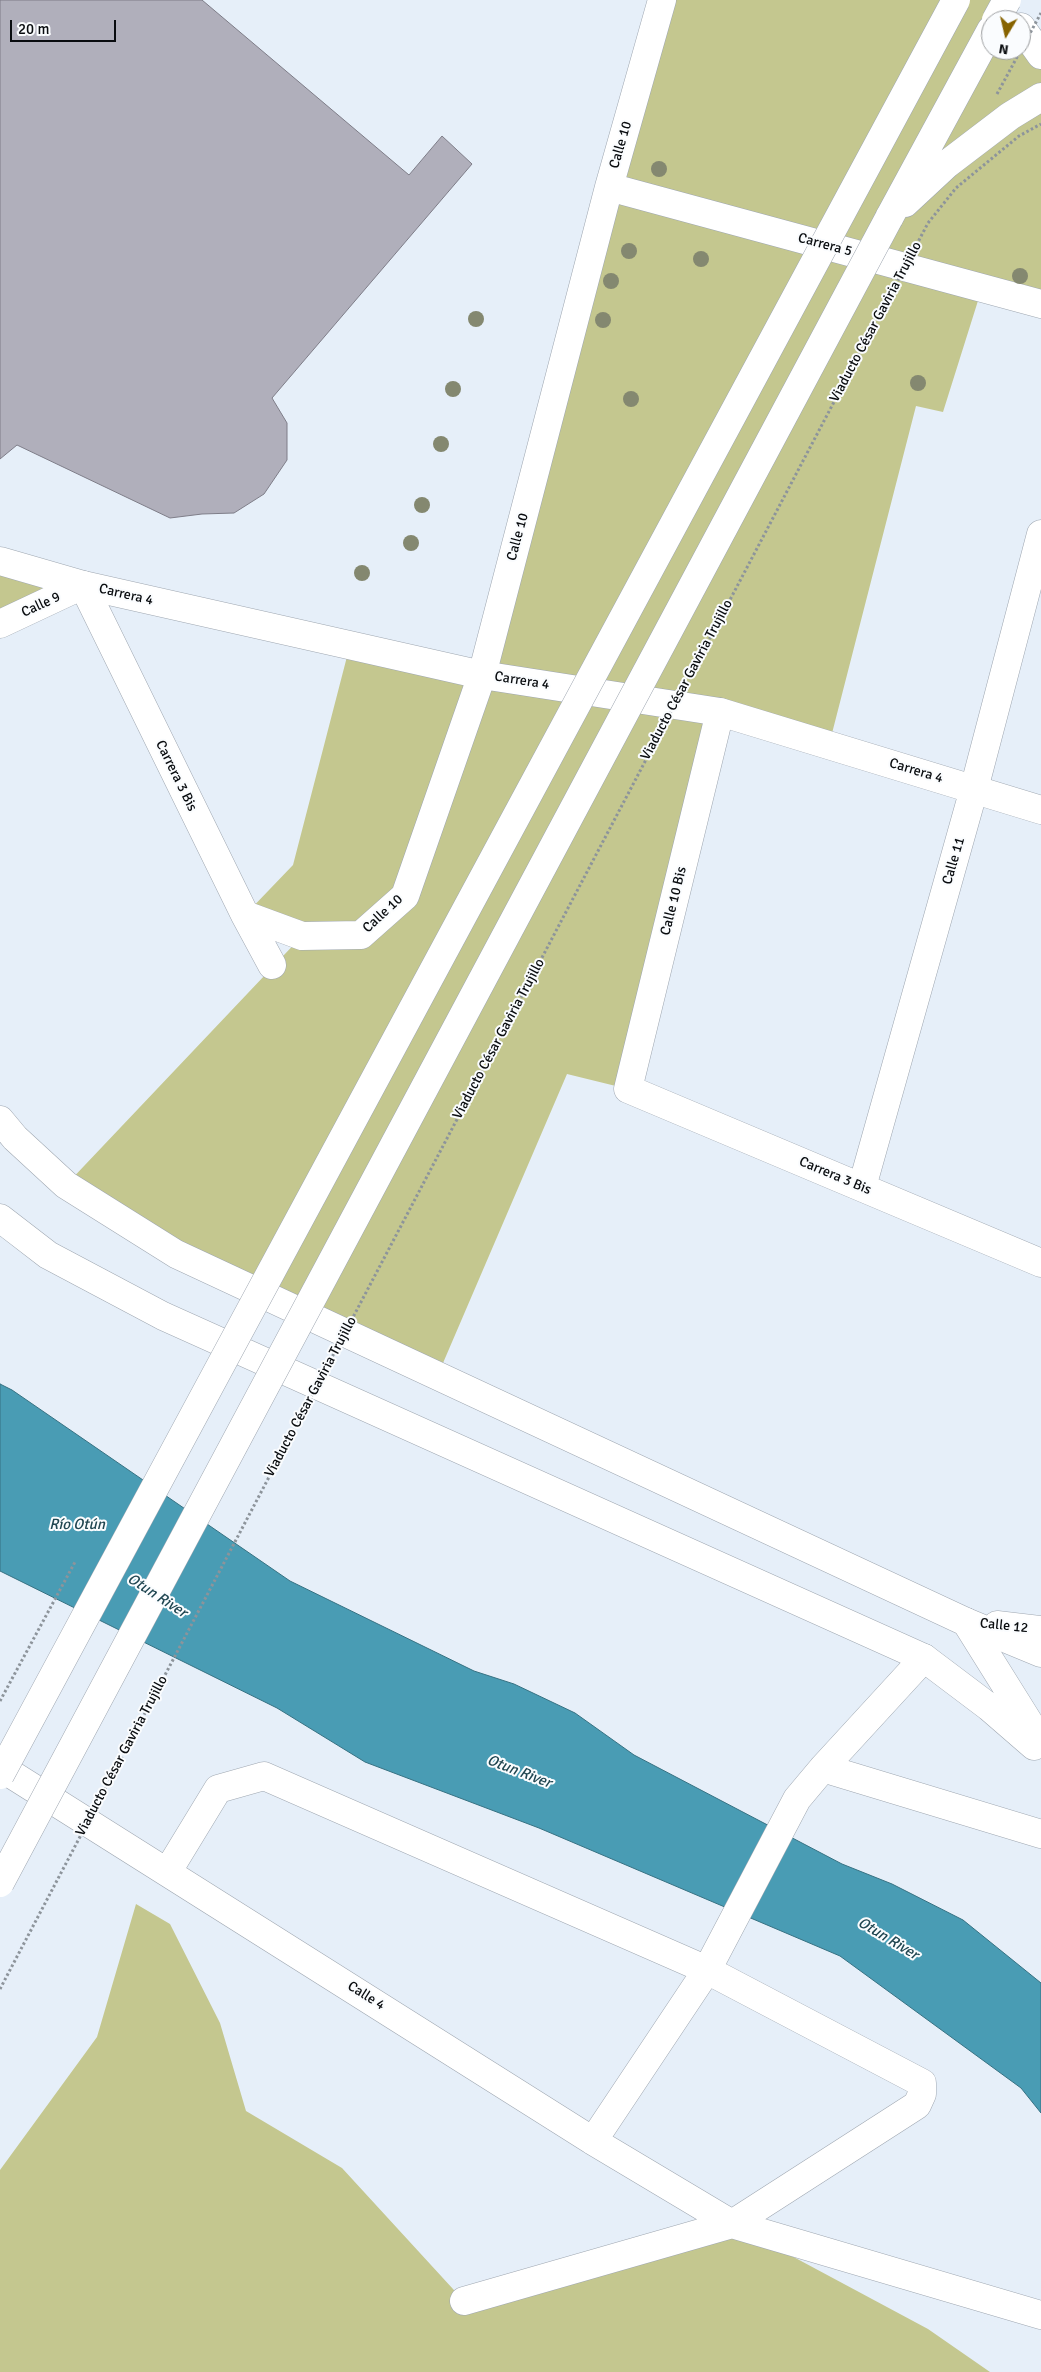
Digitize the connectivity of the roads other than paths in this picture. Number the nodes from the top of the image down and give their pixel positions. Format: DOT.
graph roads {
  1 [pos="662,0"];
  2 [pos="956,0"];
  3 [pos="991,0"];
  4 [pos="1003,10"];
  5 [pos="1031,41"];
  6 [pos="981,48"];
  7 [pos="1041,55"];
  8 [pos="1041,97"];
  9 [pos="609,187"];
  10 [pos="889,218"];
  11 [pos="1041,304"];
  12 [pos="1041,534"];
  13 [pos="0,561"];
  14 [pos="83,585"];
  15 [pos="0,624"];
  16 [pos="482,675"];
  17 [pos="720,712"];
  18 [pos="974,789"];
  19 [pos="1041,810"];
  20 [pos="245,915"];
  21 [pos="272,965"];
  22 [pos="628,1089"];
  23 [pos="0,1120"];
  24 [pos="862,1187"];
  25 [pos="0,1218"];
  26 [pos="1041,1263"];
  27 [pos="966,1622"];
  28 [pos="1041,1630"];
  29 [pos="1041,1653"];
  30 [pos="924,1658"];
  31 [pos="1041,1742"];
  32 [pos="1041,1752"];
  33 [pos="0,1767"];
  34 [pos="823,1768"];
  35 [pos="0,1775"];
  36 [pos="1041,1834"];
  37 [pos="168,1871"];
  38 [pos="0,1883"];
  39 [pos="707,1970"];
  40 [pos="594,2141"];
  41 [pos="732,2224"];
  42 [pos="464,2301"];
  43 [pos="1041,2315"];
  1 -- 9 [label="main road, Calle 10"];
  2 -- 35 [label="main road, bridge"];
  3 -- 4 [label="main road"];
  5 -- 7 [label="main road"];
  6 -- 10 [label="main road"];
  8 -- 10 [label="main road"];
  9 -- 11 [label="main road, Carrera 5"];
  9 -- 16 [label="main road, Calle 10"];
  10 -- 38 [label="main road, bridge"];
  12 -- 18 [label="main road, Calle 11"];
  13 -- 14 [label="main road, Carrera 4"];
  14 -- 15 [label="main road, Calle 9"];
  14 -- 16 [label="main road, Carrera 4"];
  14 -- 20 [label="main road, Carrera 3 Bis"];
  16 -- 17 [label="main road, Carrera 4"];
  16 -- 20 [label="main road, Calle 10"];
  17 -- 18 [label="main road, Carrera 4"];
  17 -- 22 [label="main road, Calle 10 Bis"];
  18 -- 19 [label="main road, Carrera 4"];
  18 -- 24 [label="main road, Calle 11"];
  20 -- 21 [label="main road, Carrera 3 Bis"];
  22 -- 24 [label="main road, Carrera 3 Bis"];
  23 -- 27 [label="main road"];
  24 -- 26 [label="main road, Carrera 3 Bis"];
  25 -- 30 [label="main road"];
  27 -- 28 [label="main road, Calle 12"];
  27 -- 29 [label="main road"];
  27 -- 31 [label="main road"];
  30 -- 32 [label="main road"];
  30 -- 34 [label="main road"];
  33 -- 37 [label="main road, Calle 4"];
  34 -- 36 [label="main road"];
  34 -- 39 [label="main road"];
  37 -- 39 [label="main road"];
  37 -- 40 [label="main road, Calle 4"];
  39 -- 40 [label="main road"];
  39 -- 41 [label="main road"];
  40 -- 41 [label="main road, Calle 4"];
  41 -- 42 [label="main road"];
  41 -- 43 [label="main road, Calle 4"];
}
